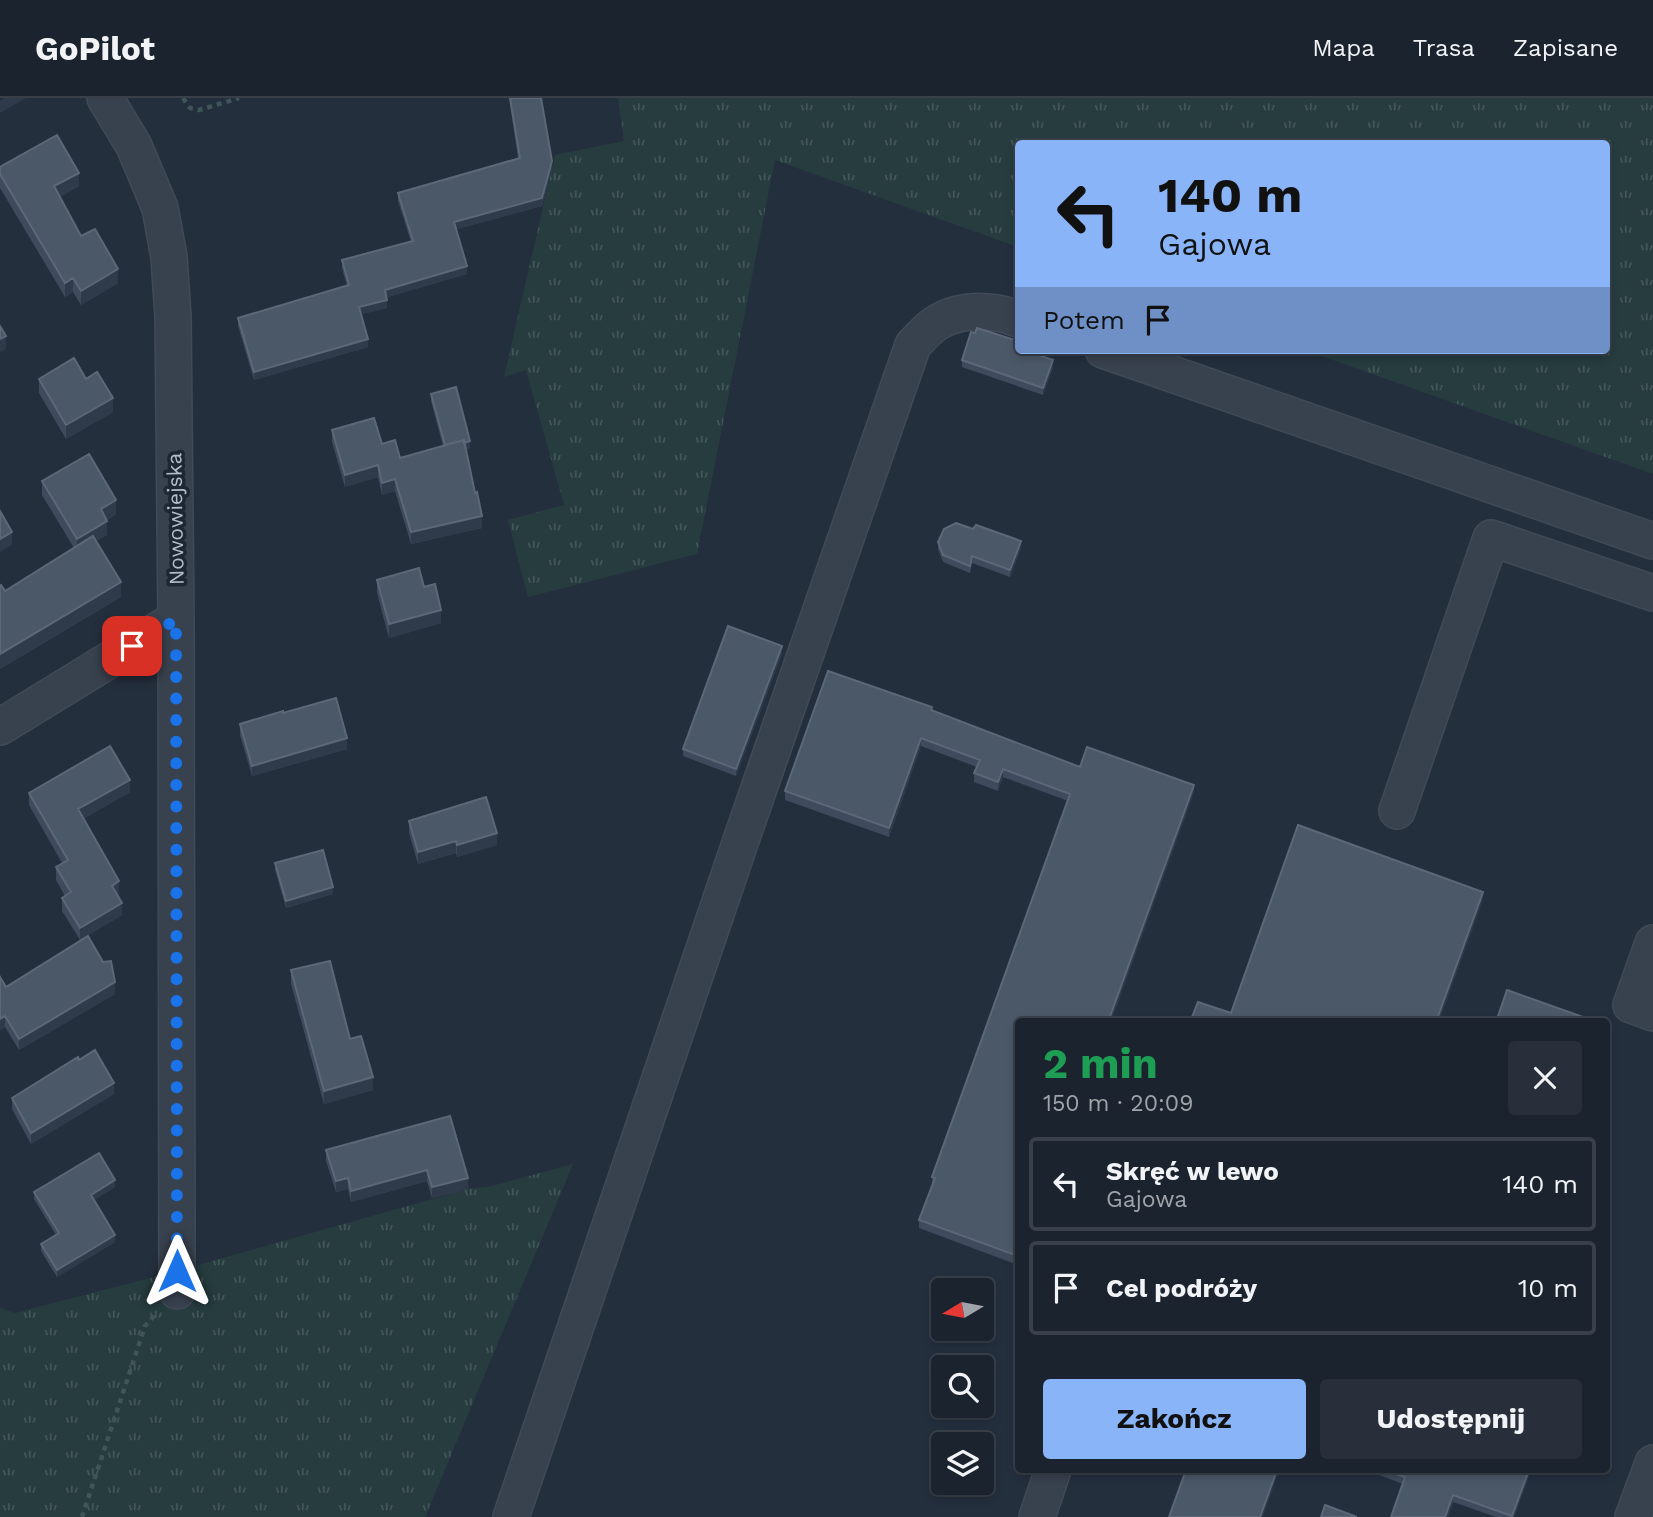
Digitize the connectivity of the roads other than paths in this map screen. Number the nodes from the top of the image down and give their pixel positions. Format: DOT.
graph roads {
  1 [pos="106,98"];
  2 [pos="1015,318"];
  3 [pos="1115,354"];
  4 [pos="1653,541"];
  5 [pos="1653,593"];
  6 [pos="176,620"];
  7 [pos="0,727"];
  8 [pos="1397,811"];
  9 [pos="1653,943"];
  10 [pos="1653,1013"];
  11 [pos="177,1291"];
  12 [pos="1653,1463"];
  13 [pos="1052,1473"];
  14 [pos="511,1517"];
  15 [pos="1037,1517"];
  16 [pos="1633,1517"];
  1 -- 6 [label="street, Nowowiejska"];
  2 -- 14 [label="street"];
  3 -- 4 [label="street"];
  5 -- 8 [label="street"];
  6 -- 7 [label="street"];
  6 -- 11 [label="street, Nowowiejska"];
  9 -- 10 [label="street"];
  12 -- 16 [label="street"];
  13 -- 15 [label="street"];
}
